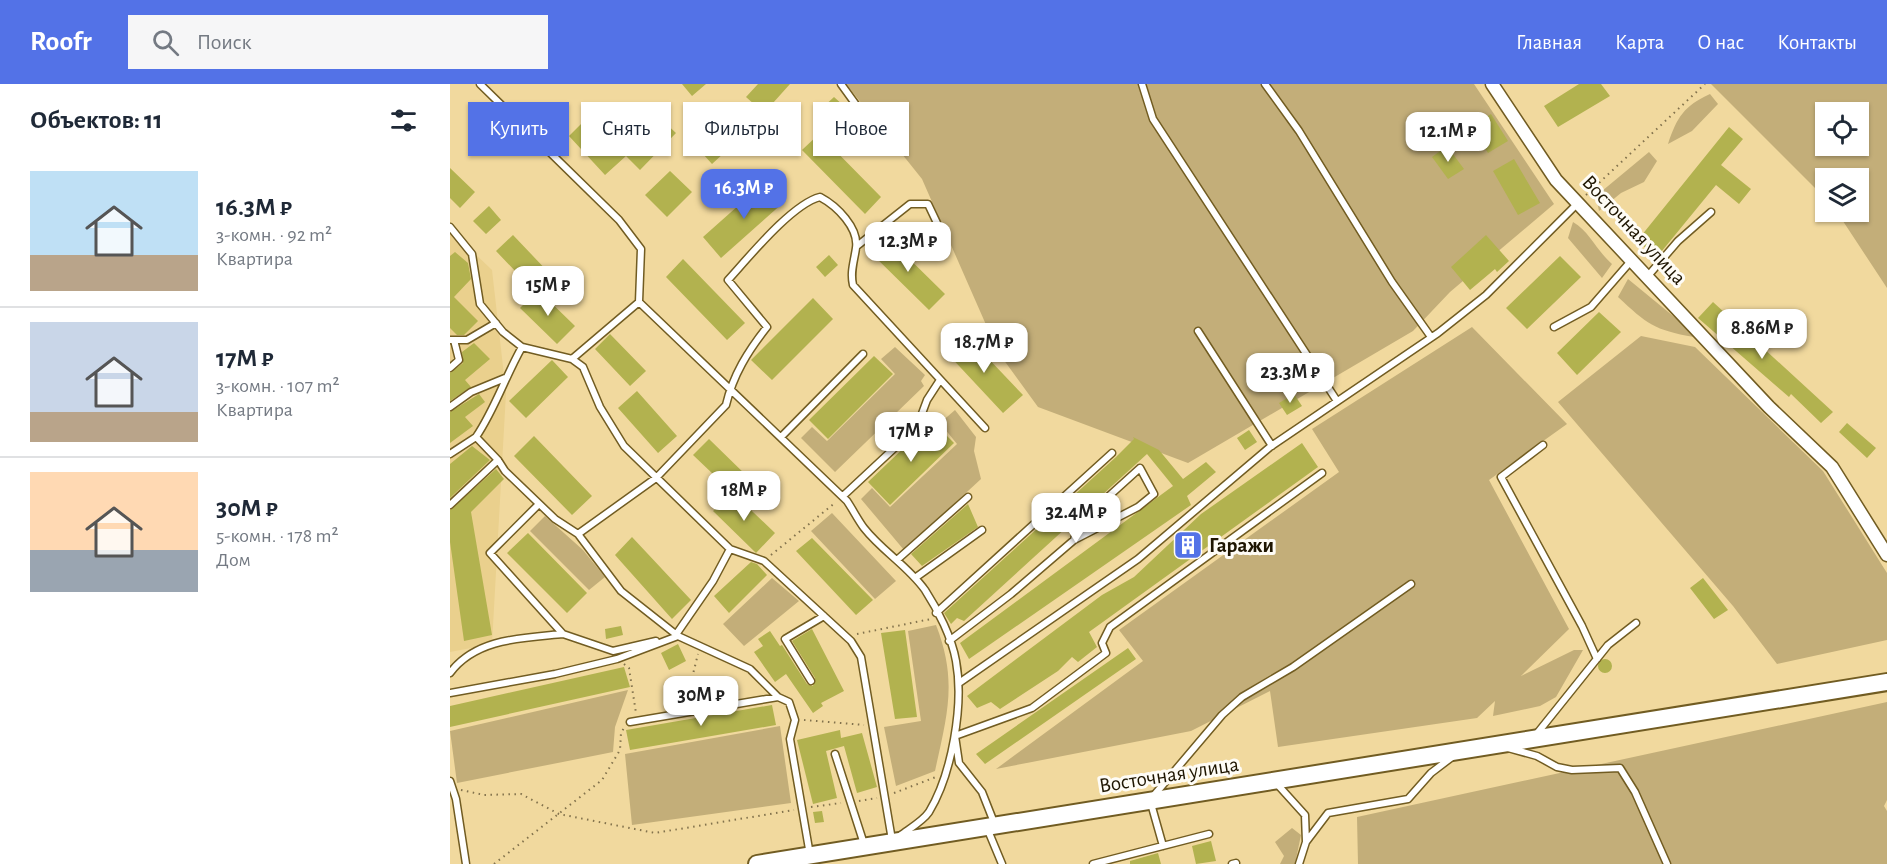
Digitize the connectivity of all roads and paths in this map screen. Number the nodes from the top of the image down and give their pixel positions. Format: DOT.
graph roads {
  1 [pos="480,84"];
  2 [pos="841,84"];
  3 [pos="1142,84"];
  4 [pos="1265,84"];
  5 [pos="1492,84"];
  6 [pos="1705,84"];
  7 [pos="854,102"];
  8 [pos="1578,203"];
  9 [pos="1711,212"];
  10 [pos="937,223"];
  11 [pos="450,227"];
  12 [pos="857,246"];
  13 [pos="1632,261"];
  14 [pos="1647,277"];
  15 [pos="639,302"];
  16 [pos="496,323"];
  17 [pos="1554,327"];
  18 [pos="1198,331"];
  19 [pos="1431,338"];
  20 [pos="452,340"];
  21 [pos="522,347"];
  22 [pos="863,354"];
  23 [pos="572,359"];
  24 [pos="450,368"];
  25 [pos="505,378"];
  26 [pos="940,380"];
  27 [pos="730,389"];
  28 [pos="1338,400"];
  29 [pos="450,407"];
  30 [pos="985,428"];
  31 [pos="782,436"];
  32 [pos="476,437"];
  33 [pos="1543,445"];
  34 [pos="1272,446"];
  35 [pos="1112,453"];
  36 [pos="450,454"];
  37 [pos="498,460"];
  38 [pos="1322,473"];
  39 [pos="656,478"];
  40 [pos="843,496"];
  41 [pos="968,497"];
  42 [pos="539,504"];
  43 [pos="450,505"];
  44 [pos="981,530"];
  45 [pos="578,534"];
  46 [pos="1074,540"];
  47 [pos="730,549"];
  48 [pos="1887,555"];
  49 [pos="898,559"];
  50 [pos="764,561"];
  51 [pos="915,578"];
  52 [pos="1411,584"];
  53 [pos="937,615"];
  54 [pos="824,616"];
  55 [pos="1636,623"];
  56 [pos="563,634"];
  57 [pos="678,636"];
  58 [pos="846,636"];
  59 [pos="949,641"];
  60 [pos="700,646"];
  61 [pos="617,659"];
  62 [pos="1597,659"];
  63 [pos="450,673"];
  64 [pos="811,681"];
  65 [pos="959,682"];
  66 [pos="1887,682"];
  67 [pos="450,693"];
  68 [pos="778,697"];
  69 [pos="700,710"];
  70 [pos="795,720"];
  71 [pos="634,721"];
  72 [pos="872,725"];
  73 [pos="955,736"];
  74 [pos="1533,739"];
  75 [pos="1496,745"];
  76 [pos="1460,751"];
  77 [pos="835,754"];
  78 [pos="945,773"];
  79 [pos="1274,781"];
  80 [pos="451,784"];
  81 [pos="884,797"];
  82 [pos="1150,800"];
  83 [pos="850,802"];
  84 [pos="802,808"];
  85 [pos="559,814"];
  86 [pos="991,826"];
  87 [pos="1209,834"];
  88 [pos="892,842"];
  89 [pos="1306,842"];
  90 [pos="1163,846"];
  91 [pos="865,847"];
  92 [pos="810,855"];
  93 [pos="466,864"];
  94 [pos="494,864"];
  95 [pos="757,864"];
  96 [pos="1002,864"];
  97 [pos="1093,864"];
  98 [pos="1299,864"];
  99 [pos="1667,864"];
  1 -- 15 [label="lane"];
  2 -- 7 [label="lane"];
  3 -- 28 [label="lane"];
  4 -- 19 [label="lane"];
  5 -- 8 [label="street, Восточная улица"];
  6 -- 8 [label="path"];
  8 -- 13 [label="street, Восточная улица"];
  8 -- 19 [label="lane"];
  9 -- 14 [label="lane"];
  10 -- 12 [label="lane"];
  11 -- 16 [label="lane"];
  12 -- 26 [label="lane"];
  12 -- 27 [label="lane"];
  13 -- 14 [label="street, Восточная улица"];
  13 -- 17 [label="lane"];
  14 -- 48 [label="street, Восточная улица"];
  15 -- 23 [label="lane"];
  15 -- 27 [label="lane"];
  16 -- 20 [label="lane"];
  16 -- 21 [label="lane"];
  18 -- 34 [label="lane"];
  19 -- 28 [label="lane"];
  20 -- 24 [label="lane"];
  21 -- 23 [label="lane"];
  21 -- 25 [label="lane"];
  22 -- 31 [label="lane"];
  23 -- 39 [label="lane"];
  25 -- 29 [label="lane"];
  25 -- 32 [label="lane"];
  26 -- 30 [label="lane"];
  26 -- 40 [label="lane"];
  27 -- 31 [label="lane"];
  27 -- 39 [label="lane"];
  28 -- 34 [label="lane"];
  31 -- 40 [label="lane"];
  32 -- 36 [label="lane"];
  32 -- 37 [label="lane"];
  33 -- 62 [label="lane"];
  34 -- 65 [label="lane"];
  35 -- 53 [label="lane"];
  37 -- 42 [label="lane"];
  37 -- 43 [label="lane"];
  38 -- 73 [label="lane"];
  39 -- 45 [label="lane"];
  39 -- 47 [label="lane"];
  40 -- 49 [label="lane"];
  40 -- 50 [label="path"];
  41 -- 49 [label="lane"];
  42 -- 45 [label="lane"];
  42 -- 56 [label="lane"];
  44 -- 51 [label="lane"];
  45 -- 57 [label="lane"];
  46 -- 46 [label="lane"];
  46 -- 59 [label="lane"];
  47 -- 50 [label="lane"];
  47 -- 57 [label="lane"];
  49 -- 51 [label="lane"];
  50 -- 54 [label="lane"];
  51 -- 53 [label="lane"];
  52 -- 82 [label="lane"];
  53 -- 58 [label="path"];
  53 -- 59 [label="lane"];
  54 -- 58 [label="lane"];
  54 -- 64 [label="lane"];
  55 -- 62 [label="lane"];
  56 -- 57 [label="lane"];
  56 -- 63 [label="lane"];
  57 -- 60 [label="lane"];
  57 -- 61 [label="lane"];
  58 -- 72 [label="lane"];
  59 -- 65 [label="lane"];
  60 -- 68 [label="lane"];
  60 -- 69 [label="path"];
  61 -- 67 [label="lane"];
  61 -- 71 [label="path"];
  62 -- 74 [label="lane"];
  65 -- 73 [label="lane"];
  66 -- 74 [label="main road, Восточная улица"];
  68 -- 69 [label="lane"];
  68 -- 70 [label="lane"];
  69 -- 71 [label="lane"];
  70 -- 72 [label="path"];
  70 -- 84 [label="lane"];
  71 -- 85 [label="path"];
  72 -- 81 [label="lane"];
  73 -- 78 [label="lane"];
  73 -- 86 [label="lane"];
  74 -- 75 [label="main road, Восточная улица"];
  75 -- 76 [label="main road, Восточная улица"];
  75 -- 99 [label="lane"];
  76 -- 79 [label="main road, Восточная улица"];
  76 -- 89 [label="lane"];
  77 -- 83 [label="lane"];
  78 -- 81 [label="path"];
  78 -- 88 [label="lane"];
  79 -- 82 [label="main road, Восточная улица"];
  79 -- 89 [label="lane"];
  80 -- 85 [label="path"];
  80 -- 93 [label="lane"];
  81 -- 83 [label="path"];
  81 -- 88 [label="lane"];
  82 -- 86 [label="main road, Восточная улица"];
  82 -- 90 [label="lane"];
  83 -- 84 [label="path"];
  83 -- 91 [label="lane"];
  84 -- 85 [label="path"];
  84 -- 92 [label="lane"];
  85 -- 94 [label="path"];
  86 -- 88 [label="main road, Восточная улица"];
  86 -- 96 [label="lane"];
  87 -- 90 [label="lane"];
  88 -- 91 [label="main road, Восточная улица"];
  89 -- 98 [label="lane"];
  90 -- 97 [label="lane"];
  91 -- 92 [label="main road, Восточная улица"];
  92 -- 95 [label="main road, Восточная улица"];
}
